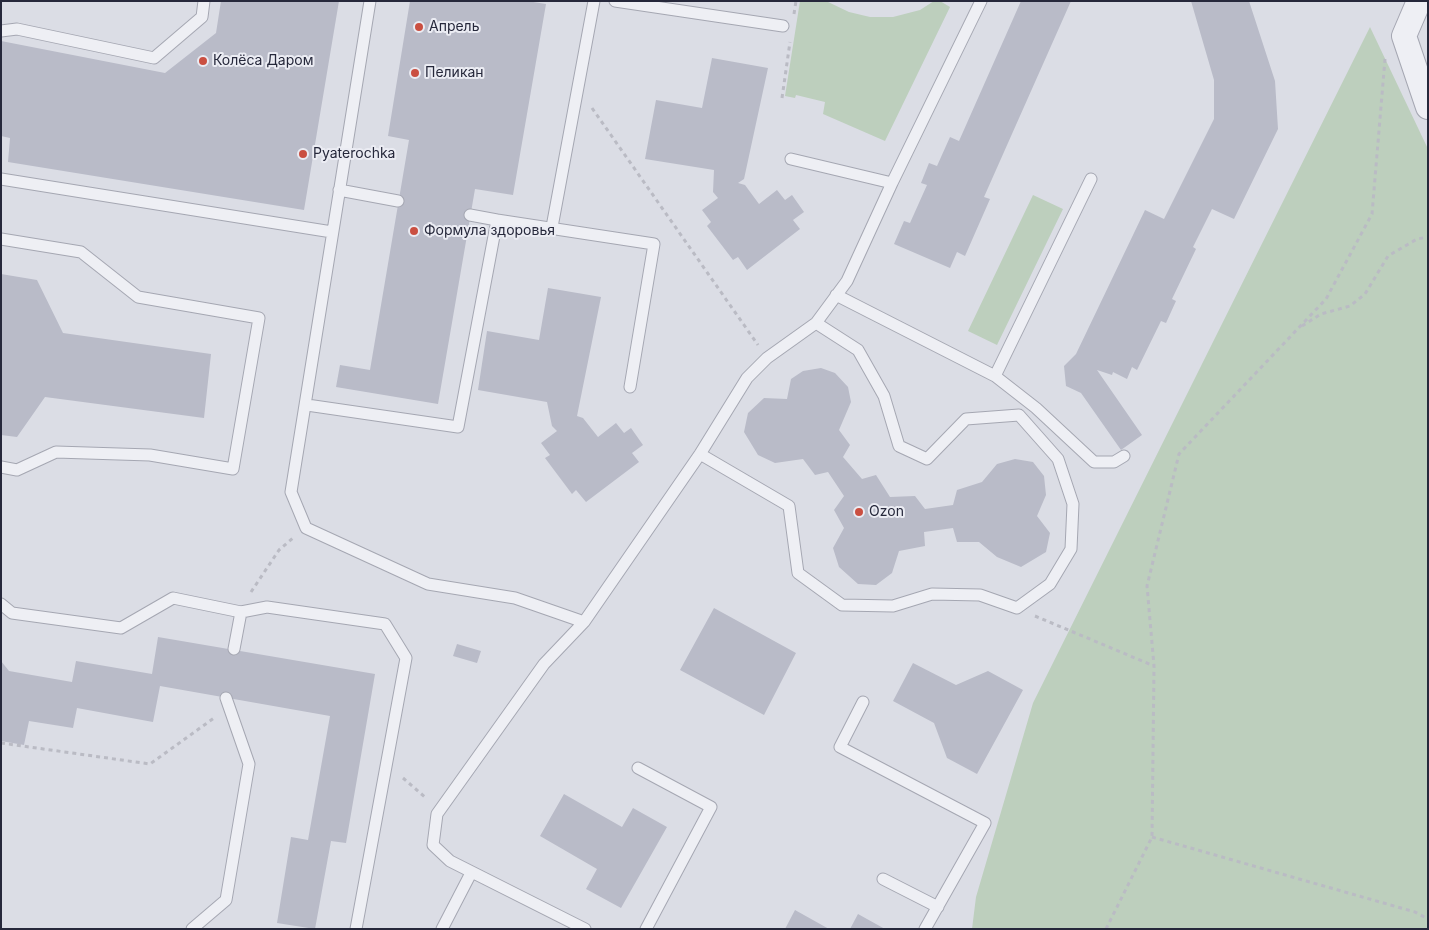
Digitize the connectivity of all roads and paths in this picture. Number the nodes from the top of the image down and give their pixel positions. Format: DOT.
graph roads {
  1 [pos="204,1"];
  2 [pos="370,1"];
  3 [pos="594,1"];
  4 [pos="615,1"];
  5 [pos="796,1"];
  6 [pos="981,1"];
  7 [pos="1419,1"];
  8 [pos="788,24"];
  9 [pos="1,31"];
  10 [pos="790,40"];
  11 [pos="1389,53"];
  12 [pos="578,88"];
  13 [pos="782,98"];
  14 [pos="1428,107"];
  15 [pos="792,159"];
  16 [pos="1,179"];
  17 [pos="1091,179"];
  18 [pos="892,183"];
  19 [pos="339,190"];
  20 [pos="398,201"];
  21 [pos="470,215"];
  22 [pos="496,220"];
  23 [pos="552,227"];
  24 [pos="332,232"];
  25 [pos="1428,237"];
  26 [pos="1,239"];
  27 [pos="836,296"];
  28 [pos="816,323"];
  29 [pos="1298,329"];
  30 [pos="766,358"];
  31 [pos="995,376"];
  32 [pos="630,387"];
  33 [pos="307,405"];
  34 [pos="700,454"];
  35 [pos="1124,456"];
  36 [pos="1,467"];
  37 [pos="306,528"];
  38 [pos="1,604"];
  39 [pos="1017,608"];
  40 [pos="241,612"];
  41 [pos="584,622"];
  42 [pos="234,649"];
  43 [pos="1154,666"];
  44 [pos="228,702"];
  45 [pos="863,702"];
  46 [pos="1,743"];
  47 [pos="386,763"];
  48 [pos="638,768"];
  49 [pos="440,810"];
  50 [pos="1152,837"];
  51 [pos="471,873"];
  52 [pos="882,879"];
  53 [pos="938,907"];
  54 [pos="1428,919"];
  55 [pos="192,929"];
  56 [pos="356,929"];
  57 [pos="442,929"];
  58 [pos="585,929"];
  59 [pos="646,929"];
  60 [pos="925,929"];
  61 [pos="1106,929"];
  1 -- 9 [label="lane"];
  2 -- 19 [label="lane"];
  3 -- 12 [label="lane"];
  4 -- 8 [label="lane"];
  5 -- 8 [label="path"];
  6 -- 18 [label="lane"];
  7 -- 14 [label="street"];
  10 -- 13 [label="path"];
  11 -- 29 [label="path"];
  12 -- 23 [label="lane"];
  12 -- 30 [label="path"];
  15 -- 18 [label="lane"];
  16 -- 24 [label="lane"];
  17 -- 31 [label="lane"];
  18 -- 27 [label="lane"];
  19 -- 20 [label="lane"];
  19 -- 24 [label="lane"];
  21 -- 22 [label="lane"];
  22 -- 23 [label="lane"];
  22 -- 33 [label="lane"];
  23 -- 32 [label="lane"];
  24 -- 33 [label="lane"];
  25 -- 29 [label="path"];
  26 -- 36 [label="lane"];
  27 -- 28 [label="lane"];
  27 -- 31 [label="lane"];
  28 -- 30 [label="lane"];
  28 -- 39 [label="lane"];
  29 -- 43 [label="path"];
  30 -- 34 [label="lane"];
  31 -- 35 [label="lane"];
  33 -- 37 [label="lane"];
  34 -- 39 [label="lane"];
  34 -- 41 [label="lane"];
  37 -- 40 [label="path"];
  37 -- 41 [label="lane"];
  38 -- 40 [label="lane"];
  39 -- 43 [label="path"];
  40 -- 42 [label="lane"];
  40 -- 47 [label="lane"];
  41 -- 49 [label="lane"];
  43 -- 50 [label="path"];
  44 -- 46 [label="path"];
  44 -- 55 [label="lane"];
  45 -- 53 [label="lane"];
  47 -- 49 [label="path"];
  47 -- 56 [label="lane"];
  48 -- 59 [label="lane"];
  49 -- 51 [label="lane"];
  50 -- 54 [label="path"];
  50 -- 61 [label="path"];
  51 -- 57 [label="lane"];
  51 -- 58 [label="lane"];
  52 -- 53 [label="lane"];
  53 -- 60 [label="lane"];
}
